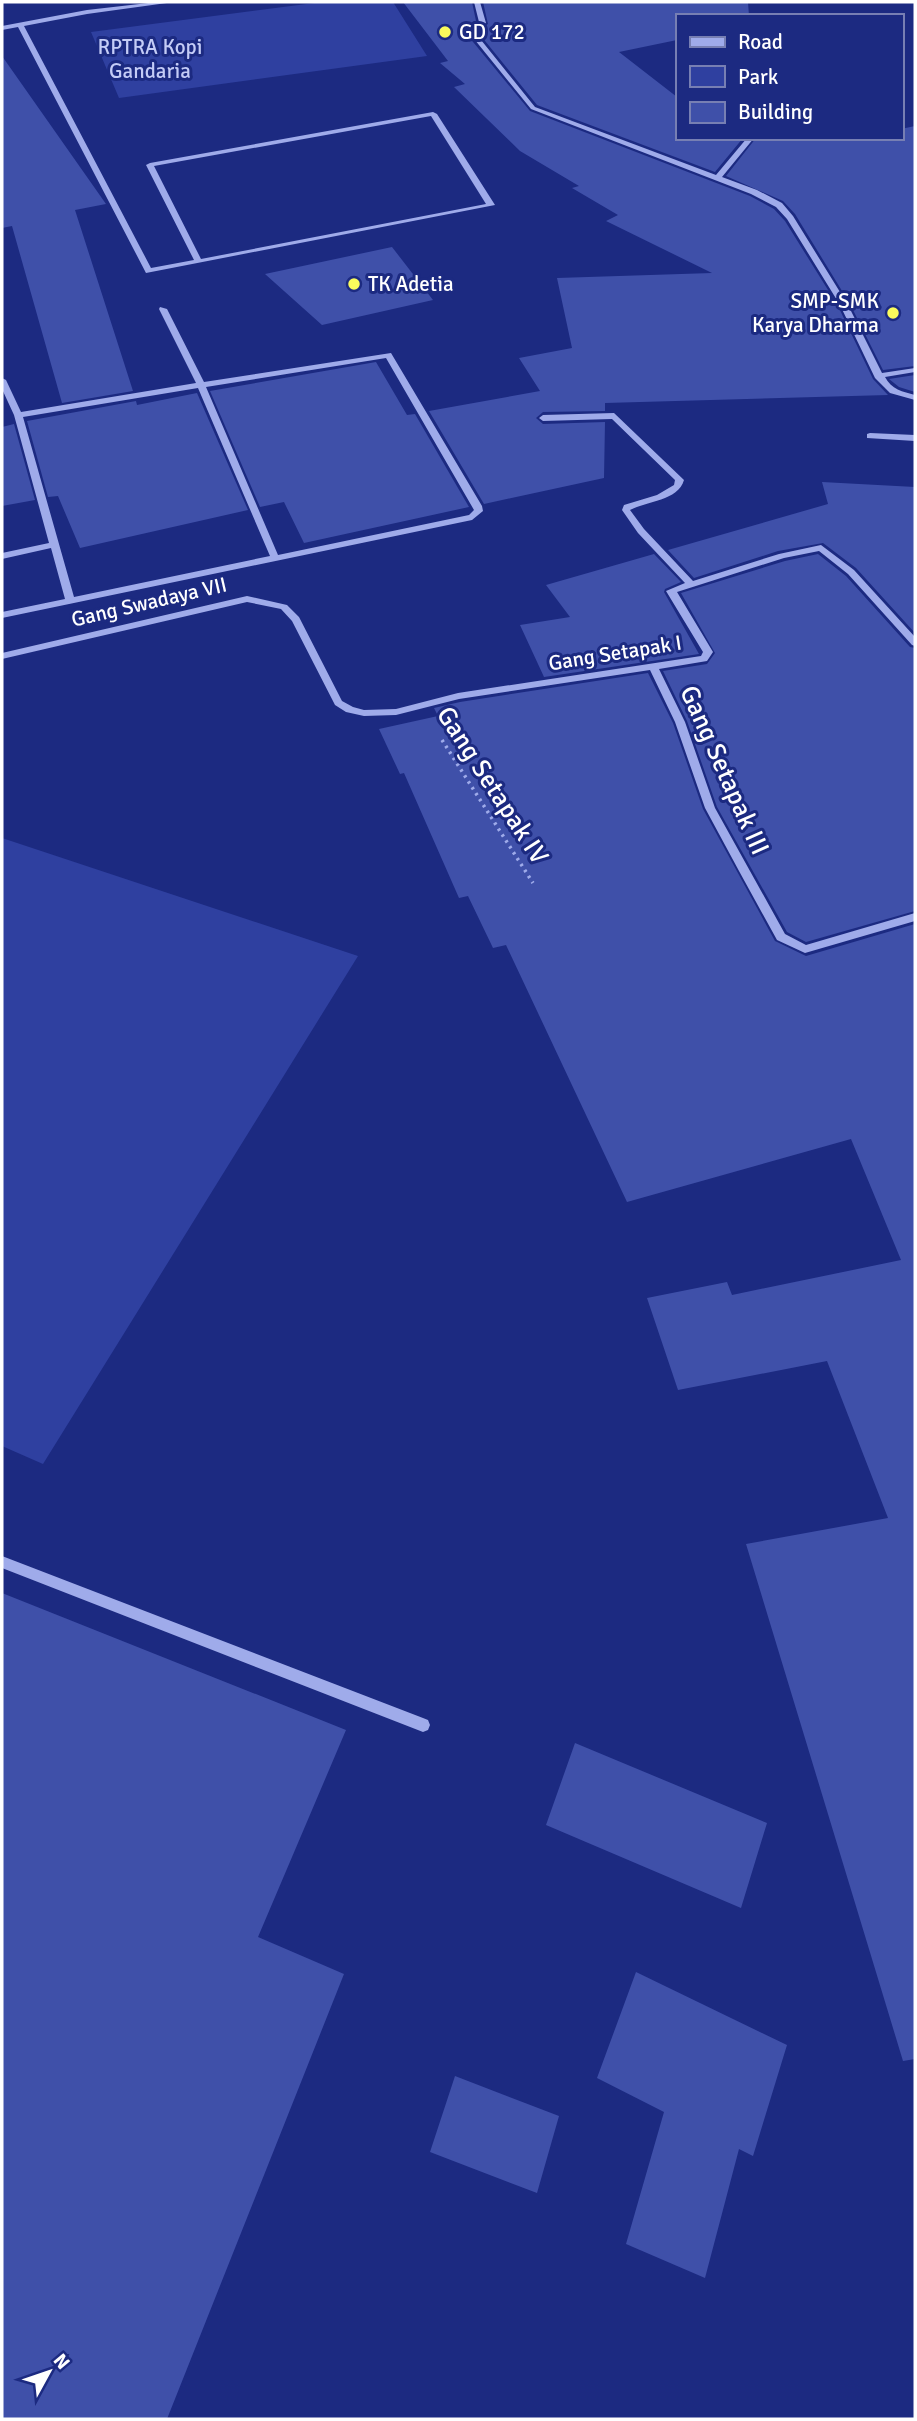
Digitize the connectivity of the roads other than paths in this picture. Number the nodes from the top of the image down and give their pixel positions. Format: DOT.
graph roads {
  1 [pos="171,2"];
  2 [pos="477,2"];
  3 [pos="20,25"];
  4 [pos="2,28"];
  5 [pos="749,140"];
  6 [pos="718,178"];
  7 [pos="198,261"];
  8 [pos="163,309"];
  9 [pos="915,370"];
  10 [pos="878,376"];
  11 [pos="2,380"];
  12 [pos="201,386"];
  13 [pos="915,398"];
  14 [pos="18,415"];
  15 [pos="543,418"];
  16 [pos="870,436"];
  17 [pos="915,438"];
  18 [pos="54,545"];
  19 [pos="2,556"];
  20 [pos="275,558"];
  21 [pos="691,584"];
  22 [pos="70,601"];
  23 [pos="2,615"];
  24 [pos="915,643"];
  25 [pos="2,656"];
  26 [pos="653,666"];
  27 [pos="372,713"];
  28 [pos="915,917"];
  29 [pos="2,1562"];
  30 [pos="423,1725"];
  1 -- 3 [label="street"];
  2 -- 6 [label="street"];
  3 -- 4 [label="street"];
  3 -- 7 [label="street"];
  5 -- 6 [label="street"];
  6 -- 10 [label="street"];
  7 -- 7 [label="street"];
  8 -- 12 [label="street"];
  9 -- 10 [label="street"];
  10 -- 13 [label="street"];
  11 -- 14 [label="street"];
  12 -- 14 [label="street"];
  12 -- 20 [label="street"];
  12 -- 20 [label="street"];
  14 -- 18 [label="street"];
  15 -- 21 [label="street"];
  16 -- 17 [label="street"];
  18 -- 19 [label="street"];
  18 -- 22 [label="street"];
  20 -- 22 [label="street"];
  21 -- 24 [label="street"];
  21 -- 26 [label="street, Gang Setapak I"];
  22 -- 23 [label="street"];
  25 -- 27 [label="street, Gang Swadaya VII"];
  26 -- 27 [label="street, Gang Setapak I"];
  26 -- 28 [label="street, Gang Setapak III"];
  29 -- 30 [label="street"];
}
